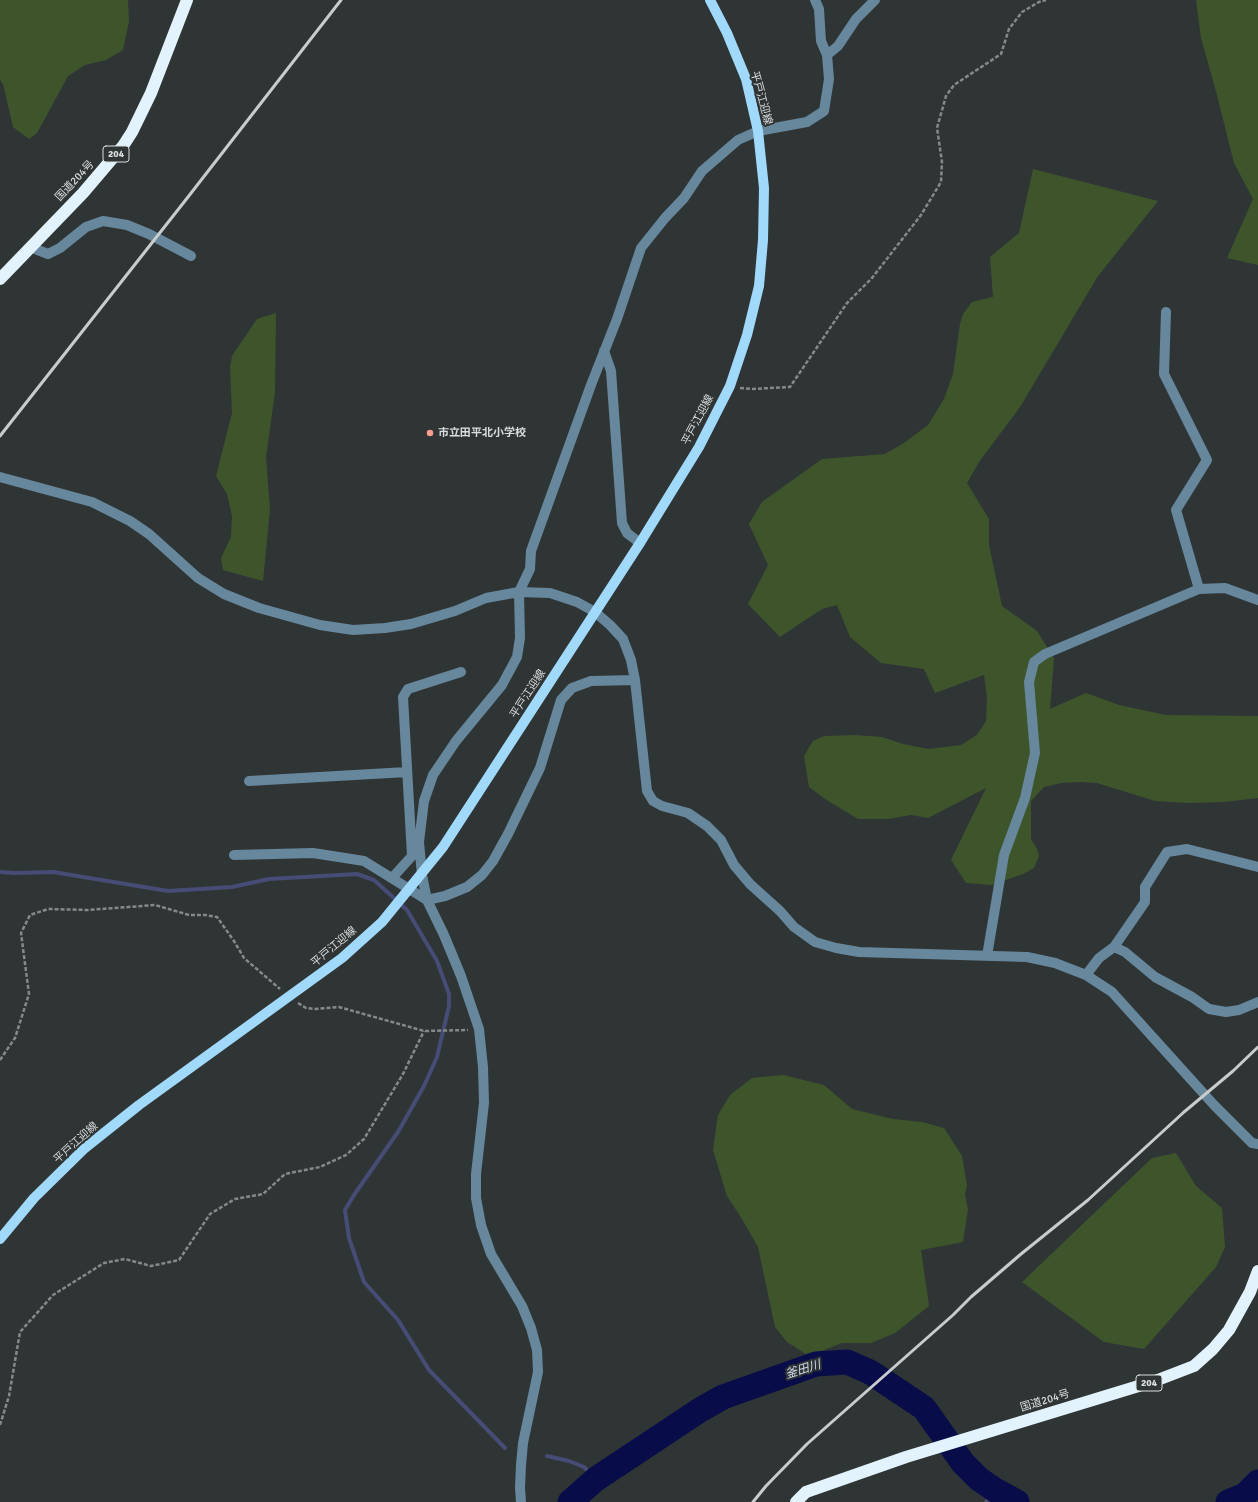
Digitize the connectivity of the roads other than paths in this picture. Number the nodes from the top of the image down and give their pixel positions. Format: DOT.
graph roads {
  1 [pos="187,0"];
  2 [pos="710,0"];
  3 [pos="815,0"];
  4 [pos="875,0"];
  5 [pos="827,55"];
  6 [pos="758,131"];
  7 [pos="30,247"];
  8 [pos="191,256"];
  9 [pos="0,279"];
  10 [pos="1166,312"];
  11 [pos="604,351"];
  12 [pos="0,476"];
  13 [pos="640,543"];
  14 [pos="1199,589"];
  15 [pos="519,592"];
  16 [pos="1258,600"];
  17 [pos="594,612"];
  18 [pos="461,672"];
  19 [pos="635,680"];
  20 [pos="407,772"];
  21 [pos="249,781"];
  22 [pos="234,855"];
  23 [pos="1258,867"];
  24 [pos="392,878"];
  25 [pos="427,900"];
  26 [pos="1114,947"];
  27 [pos="987,956"];
  28 [pos="1086,975"];
  29 [pos="1258,1002"];
  30 [pos="1258,1144"];
  31 [pos="0,1239"];
  32 [pos="1258,1271"];
  33 [pos="521,1502"];
  34 [pos="796,1502"];
  1 -- 7 [label="highway, 国道204号 / 204"];
  2 -- 6 [label="main road, 平戸江迎線"];
  3 -- 5 [label="street"];
  4 -- 5 [label="street"];
  5 -- 6 [label="street"];
  6 -- 11 [label="street"];
  6 -- 13 [label="main road, 平戸江迎線"];
  7 -- 8 [label="street"];
  7 -- 9 [label="highway, 国道204号 / 204"];
  10 -- 14 [label="street"];
  11 -- 13 [label="street"];
  11 -- 15 [label="street"];
  12 -- 15 [label="street"];
  13 -- 17 [label="main road, 平戸江迎線"];
  14 -- 16 [label="street"];
  14 -- 27 [label="street"];
  15 -- 17 [label="street"];
  15 -- 25 [label="street"];
  17 -- 19 [label="street"];
  17 -- 31 [label="main road, 平戸江迎線"];
  18 -- 20 [label="street"];
  19 -- 25 [label="street"];
  19 -- 27 [label="street"];
  20 -- 21 [label="street"];
  20 -- 24 [label="street"];
  22 -- 24 [label="street"];
  23 -- 26 [label="street"];
  24 -- 25 [label="street"];
  25 -- 33 [label="street"];
  26 -- 28 [label="street"];
  26 -- 29 [label="street"];
  27 -- 28 [label="street"];
  28 -- 30 [label="street"];
  32 -- 34 [label="highway, 国道204号 / 204"];
}
